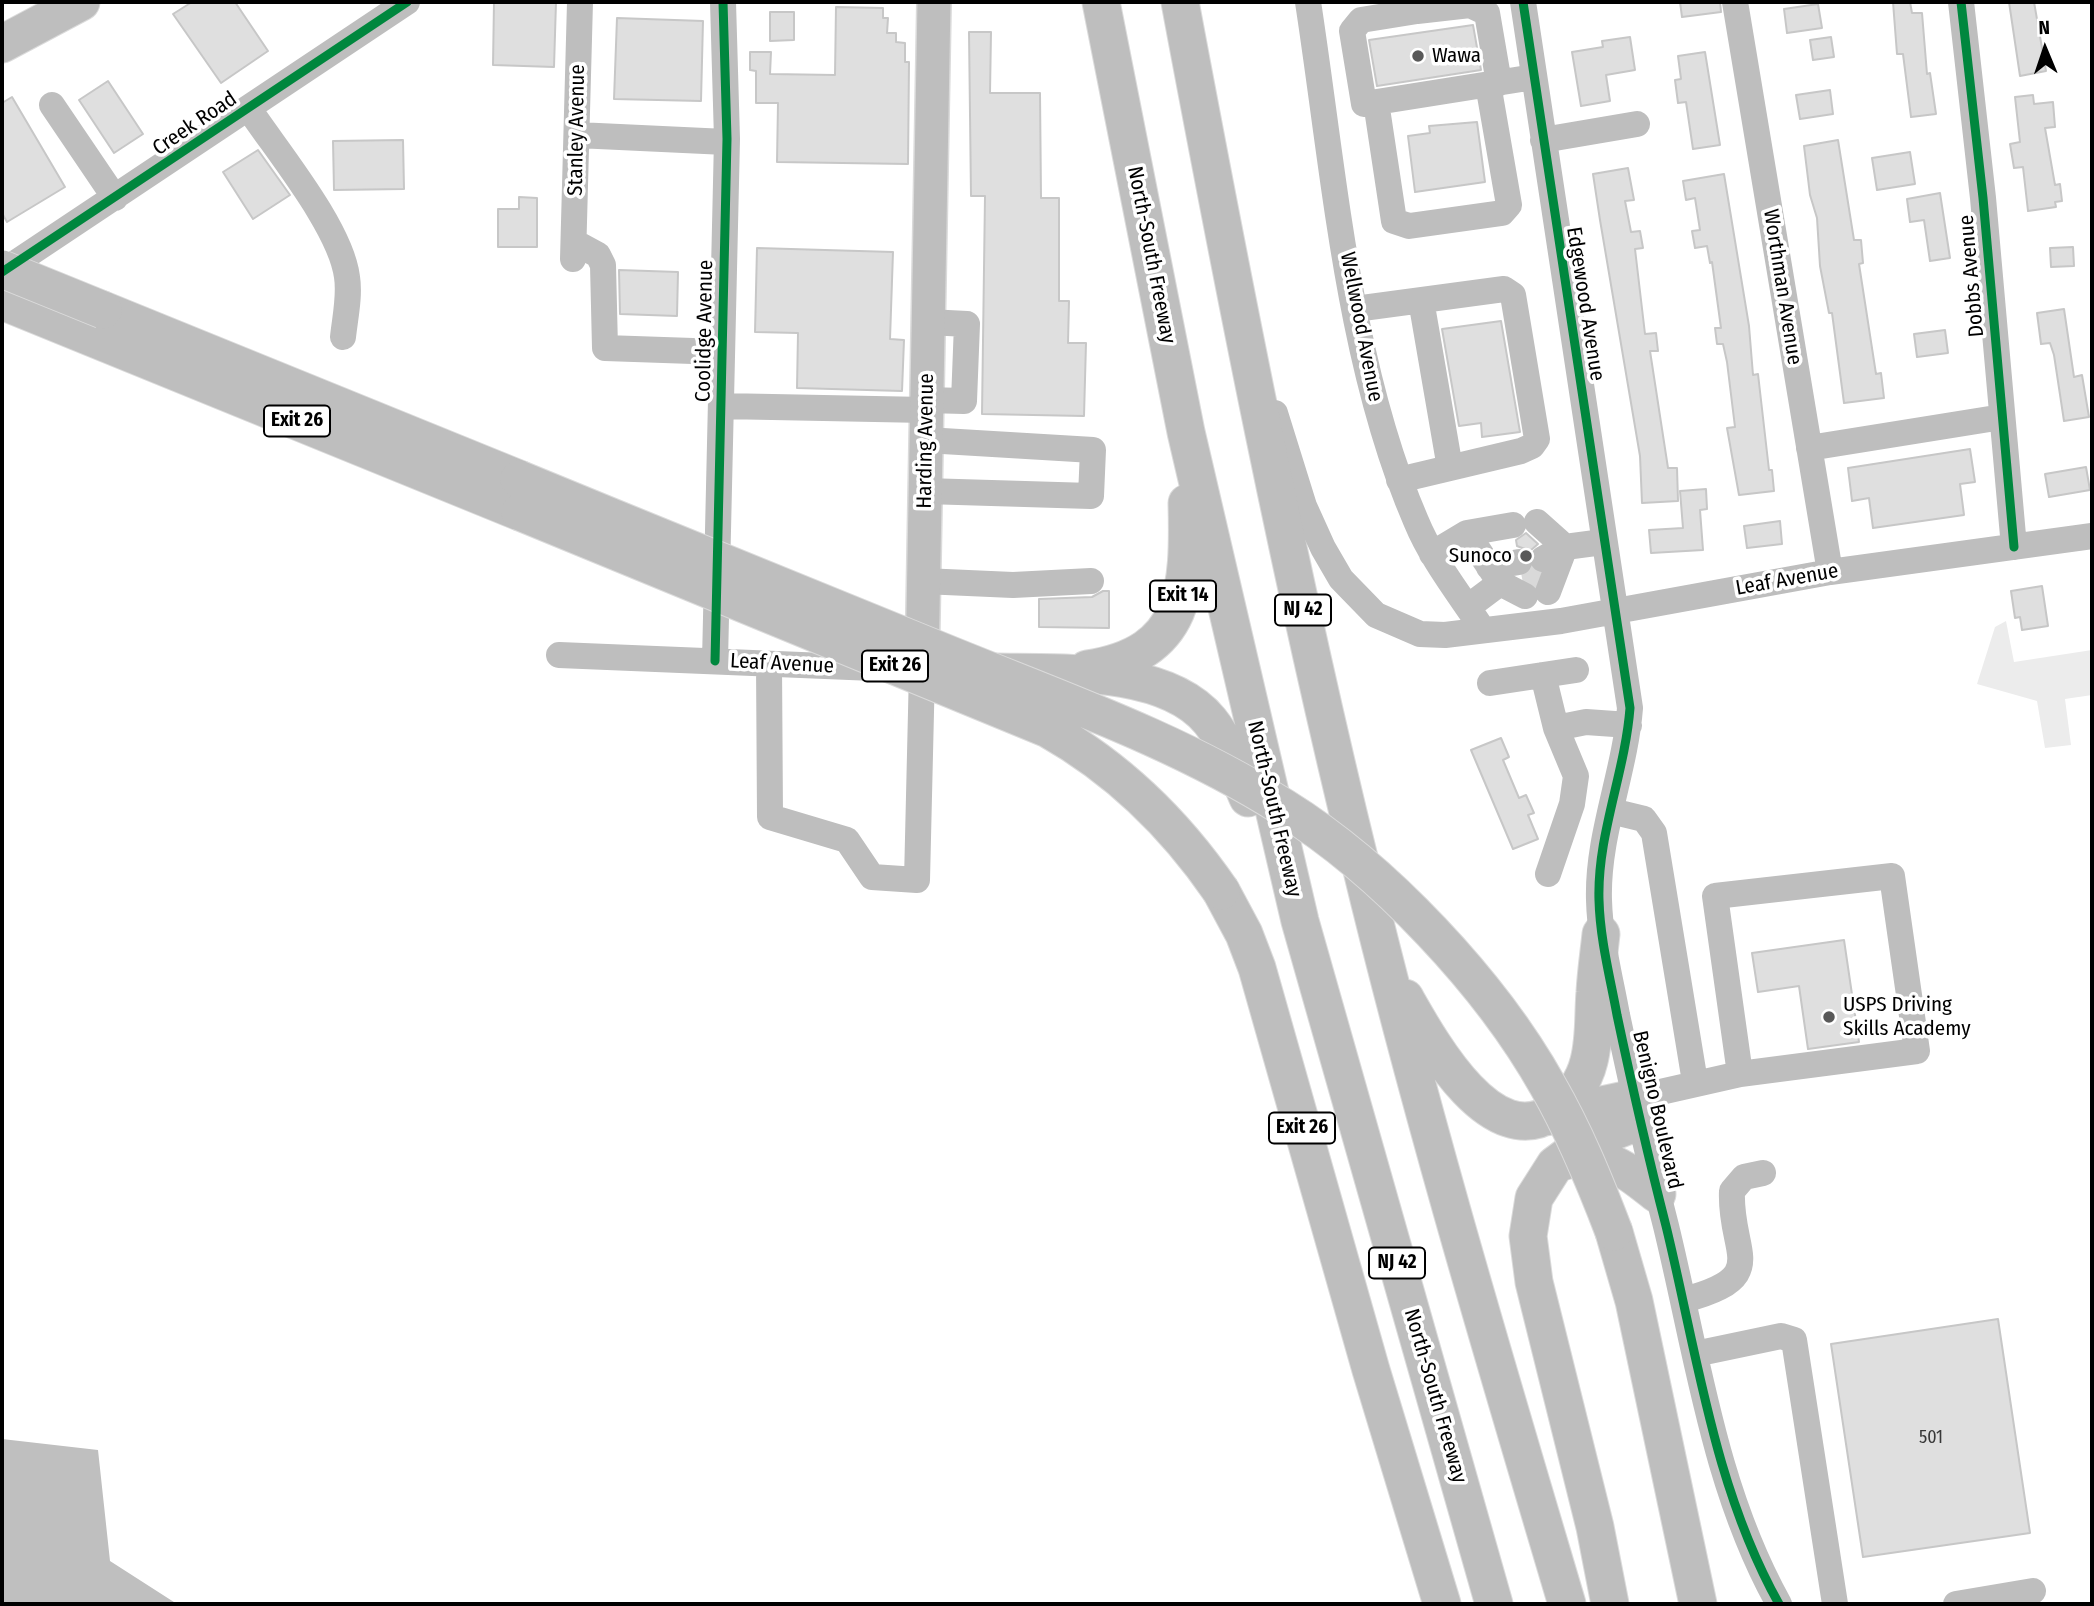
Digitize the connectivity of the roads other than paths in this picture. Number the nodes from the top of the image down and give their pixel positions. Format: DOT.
graph roads {
  1 [pos="62,2"];
  2 [pos="81,2"];
  3 [pos="407,2"];
  4 [pos="580,2"];
  5 [pos="723,2"];
  6 [pos="934,2"];
  7 [pos="1101,2"];
  8 [pos="1180,2"];
  9 [pos="1308,2"];
  10 [pos="1523,2"];
  11 [pos="1735,2"];
  12 [pos="1961,2"];
  13 [pos="1416,6"];
  14 [pos="2,41"];
  15 [pos="1534,77"];
  16 [pos="1493,84"];
  17 [pos="1370,103"];
  18 [pos="52,105"];
  19 [pos="249,108"];
  20 [pos="1324,109"];
  21 [pos="1637,124"];
  22 [pos="577,135"];
  23 [pos="1543,140"];
  24 [pos="726,142"];
  25 [pos="115,198"];
  26 [pos="1227,252"];
  27 [pos="2,271"];
  28 [pos="1421,300"];
  29 [pos="2,301"];
  30 [pos="1355,309"];
  31 [pos="343,337"];
  32 [pos="722,352"];
  33 [pos="721,406"];
  34 [pos="926,417"];
  35 [pos="2002,417"];
  36 [pos="1186,432"];
  37 [pos="1809,448"];
  38 [pos="1450,468"];
  39 [pos="1399,480"];
  40 [pos="925,491"];
  41 [pos="519,496"];
  42 [pos="2092,536"];
  43 [pos="1470,538"];
  44 [pos="1603,542"];
  45 [pos="2014,547"];
  46 [pos="1432,554"];
  47 [pos="1830,572"];
  48 [pos="1525,573"];
  49 [pos="923,581"];
  50 [pos="1091,581"];
  51 [pos="1468,607"];
  52 [pos="1614,611"];
  53 [pos="1483,629"];
  54 [pos="559,655"];
  55 [pos="715,661"];
  56 [pos="769,664"];
  57 [pos="922,670"];
  58 [pos="1576,670"];
  59 [pos="1052,673"];
  60 [pos="1544,675"];
  61 [pos="1490,683"];
  62 [pos="1629,726"];
  63 [pos="1556,728"];
  64 [pos="1611,811"];
  65 [pos="1548,874"];
  66 [pos="1300,922"];
  67 [pos="1601,934"];
  68 [pos="1386,967"];
  69 [pos="1740,1073"];
  70 [pos="1695,1082"];
  71 [pos="1637,1109"];
  72 [pos="1545,1118"];
  73 [pos="1555,1165"];
  74 [pos="1763,1173"];
  75 [pos="1657,1194"];
  76 [pos="1684,1300"];
  77 [pos="1695,1354"];
  78 [pos="2033,1591"];
  79 [pos="1443,1604"];
  80 [pos="1494,1604"];
  81 [pos="1567,1604"];
  82 [pos="1611,1604"];
  83 [pos="1698,1604"];
  84 [pos="1779,1604"];
  85 [pos="1835,1604"];
  86 [pos="1956,1604"];
  1 -- 14 [label="highway"];
  2 -- 14 [label="highway"];
  3 -- 19 [label="street, Creek Road"];
  4 -- 22 [label="street, Stanley Avenue"];
  5 -- 24 [label="street, Coolidge Avenue"];
  6 -- 34 [label="main road, Harding Avenue"];
  7 -- 36 [label="highway, North-South Freeway / NJ 42"];
  8 -- 26 [label="highway, NJ 42"];
  9 -- 20 [label="street, Wellwood Avenue"];
  10 -- 15 [label="street, Edgewood Avenue"];
  11 -- 37 [label="street, Worthman Avenue"];
  12 -- 35 [label="street, Dobbs Avenue"];
  13 -- 16 [label="street"];
  13 -- 17 [label="street"];
  15 -- 16 [label="street"];
  15 -- 23 [label="street, Edgewood Avenue"];
  16 -- 17 [label="street"];
  16 -- 17 [label="street"];
  17 -- 20 [label="street"];
  18 -- 25 [label="street"];
  19 -- 25 [label="street, Creek Road"];
  19 -- 31 [label="street"];
  20 -- 30 [label="street, Wellwood Avenue"];
  21 -- 23 [label="street"];
  22 -- 24 [label="street"];
  22 -- 32 [label="street, Stanley Avenue"];
  23 -- 44 [label="street, Edgewood Avenue"];
  24 -- 32 [label="street, Coolidge Avenue"];
  25 -- 27 [label="street, Creek Road"];
  26 -- 53 [label="street, Leaf Avenue"];
  26 -- 68 [label="highway, NJ 42"];
  27 -- 41 [label="highway, bridge"];
  28 -- 30 [label="street"];
  28 -- 38 [label="street"];
  28 -- 38 [label="street"];
  29 -- 41 [label="highway, Exit 26"];
  30 -- 39 [label="street, Wellwood Avenue"];
  32 -- 33 [label="street, Coolidge Avenue"];
  33 -- 34 [label="street"];
  33 -- 55 [label="street, Coolidge Avenue"];
  34 -- 40 [label="main road, Harding Avenue"];
  34 -- 40 [label="street"];
  35 -- 37 [label="street"];
  35 -- 45 [label="street, Dobbs Avenue"];
  36 -- 59 [label="highway, Exit 14"];
  36 -- 66 [label="highway, North-South Freeway / NJ 42"];
  37 -- 47 [label="street, Worthman Avenue"];
  38 -- 39 [label="street"];
  39 -- 46 [label="street, Wellwood Avenue"];
  40 -- 49 [label="main road, Harding Avenue"];
  41 -- 79 [label="highway, Exit 26, bridge"];
  41 -- 83 [label="highway, bridge"];
  42 -- 45 [label="street, Leaf Avenue"];
  43 -- 46 [label="street"];
  43 -- 48 [label="street"];
  43 -- 48 [label="street"];
  44 -- 48 [label="street"];
  44 -- 52 [label="street, Edgewood Avenue"];
  45 -- 47 [label="street, Leaf Avenue"];
  46 -- 51 [label="street, Wellwood Avenue"];
  47 -- 52 [label="street, Leaf Avenue"];
  48 -- 51 [label="street"];
  49 -- 50 [label="street"];
  49 -- 57 [label="main road, Harding Avenue"];
  51 -- 53 [label="street, Wellwood Avenue"];
  52 -- 53 [label="street, Leaf Avenue"];
  52 -- 62 [label="street, Benigno Boulevard"];
  54 -- 55 [label="street, Leaf Avenue"];
  55 -- 56 [label="street, Leaf Avenue"];
  56 -- 57 [label="street, Leaf Avenue"];
  56 -- 57 [label="street, Harding Avenue"];
  57 -- 59 [label="highway"];
  58 -- 60 [label="street"];
  59 -- 66 [label="highway"];
  60 -- 61 [label="street"];
  60 -- 63 [label="street"];
  62 -- 63 [label="street"];
  62 -- 64 [label="street, Benigno Boulevard"];
  63 -- 65 [label="street"];
  64 -- 67 [label="street, Benigno Boulevard"];
  64 -- 70 [label="street"];
  66 -- 80 [label="highway, North-South Freeway / NJ 42"];
  67 -- 71 [label="street, Benigno Boulevard"];
  67 -- 72 [label="highway"];
  68 -- 72 [label="highway"];
  68 -- 81 [label="highway, NJ 42"];
  69 -- 69 [label="street"];
  69 -- 70 [label="street"];
  70 -- 71 [label="street"];
  71 -- 72 [label="highway"];
  71 -- 73 [label="highway"];
  71 -- 75 [label="street, Benigno Boulevard"];
  73 -- 75 [label="highway"];
  73 -- 82 [label="highway"];
  74 -- 76 [label="street"];
  75 -- 76 [label="street, Benigno Boulevard"];
  76 -- 77 [label="street, Benigno Boulevard"];
  77 -- 84 [label="street, Benigno Boulevard"];
  77 -- 85 [label="street"];
  78 -- 86 [label="street"];
}
